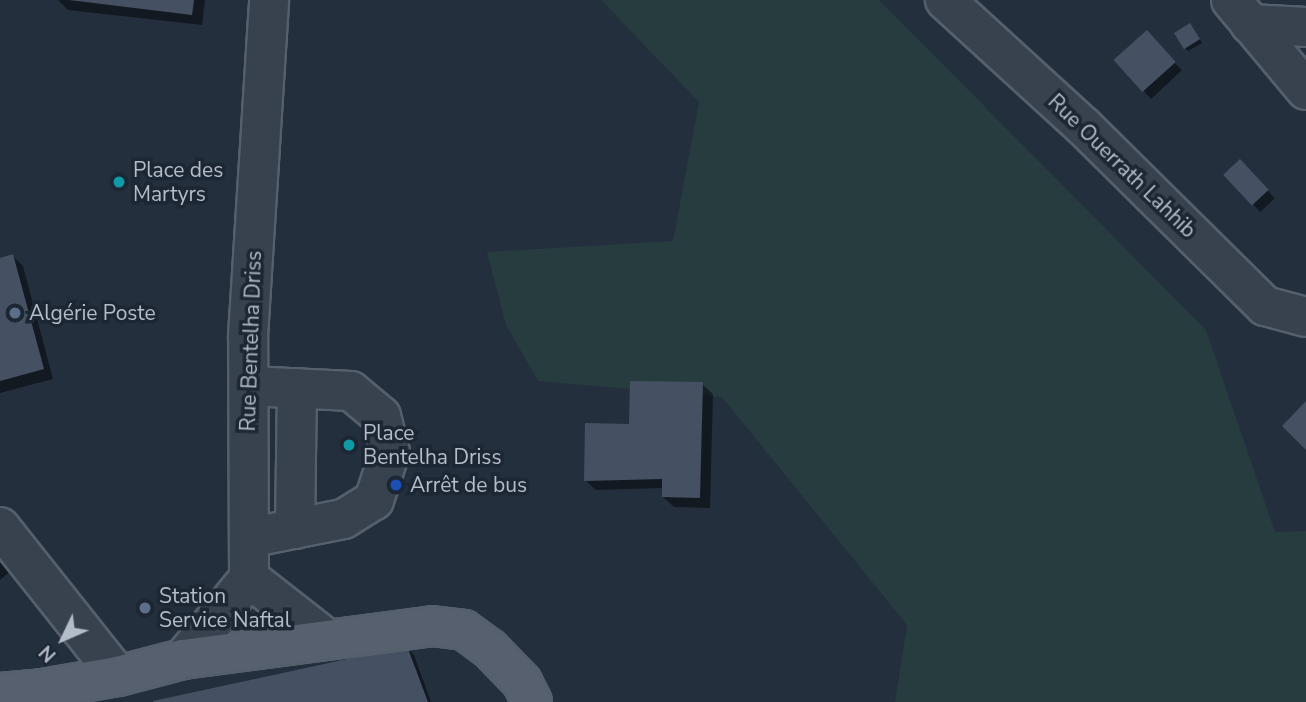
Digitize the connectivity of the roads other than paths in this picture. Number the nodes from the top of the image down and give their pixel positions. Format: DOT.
graph roads {
  1 [pos="269,0"];
  2 [pos="945,0"];
  3 [pos="1240,12"];
  4 [pos="1306,27"];
  5 [pos="1300,65"];
  6 [pos="1306,317"];
  7 [pos="249,386"];
  8 [pos="297,388"];
  9 [pos="0,527"];
  10 [pos="295,529"];
  11 [pos="249,538"];
  12 [pos="249,579"];
  13 [pos="328,640"];
  14 [pos="183,659"];
  15 [pos="118,676"];
  16 [pos="0,693"];
  17 [pos="532,702"];
  1 -- 7 [label="street, Rue Bentelha Driss"];
  2 -- 6 [label="street, Rue Ouerrath Lahhib"];
  3 -- 4 [label="street"];
  3 -- 5 [label="street"];
  7 -- 8 [label="street"];
  7 -- 11 [label="street, Rue Bentelha Driss"];
  8 -- 10 [label="street"];
  8 -- 10 [label="street"];
  9 -- 15 [label="street"];
  10 -- 11 [label="street"];
  11 -- 12 [label="street, Rue Bentelha Driss"];
  12 -- 13 [label="street"];
  12 -- 14 [label="street"];
  13 -- 14 [label="main road"];
  13 -- 17 [label="main road"];
  14 -- 15 [label="main road"];
  15 -- 16 [label="main road"];
}
